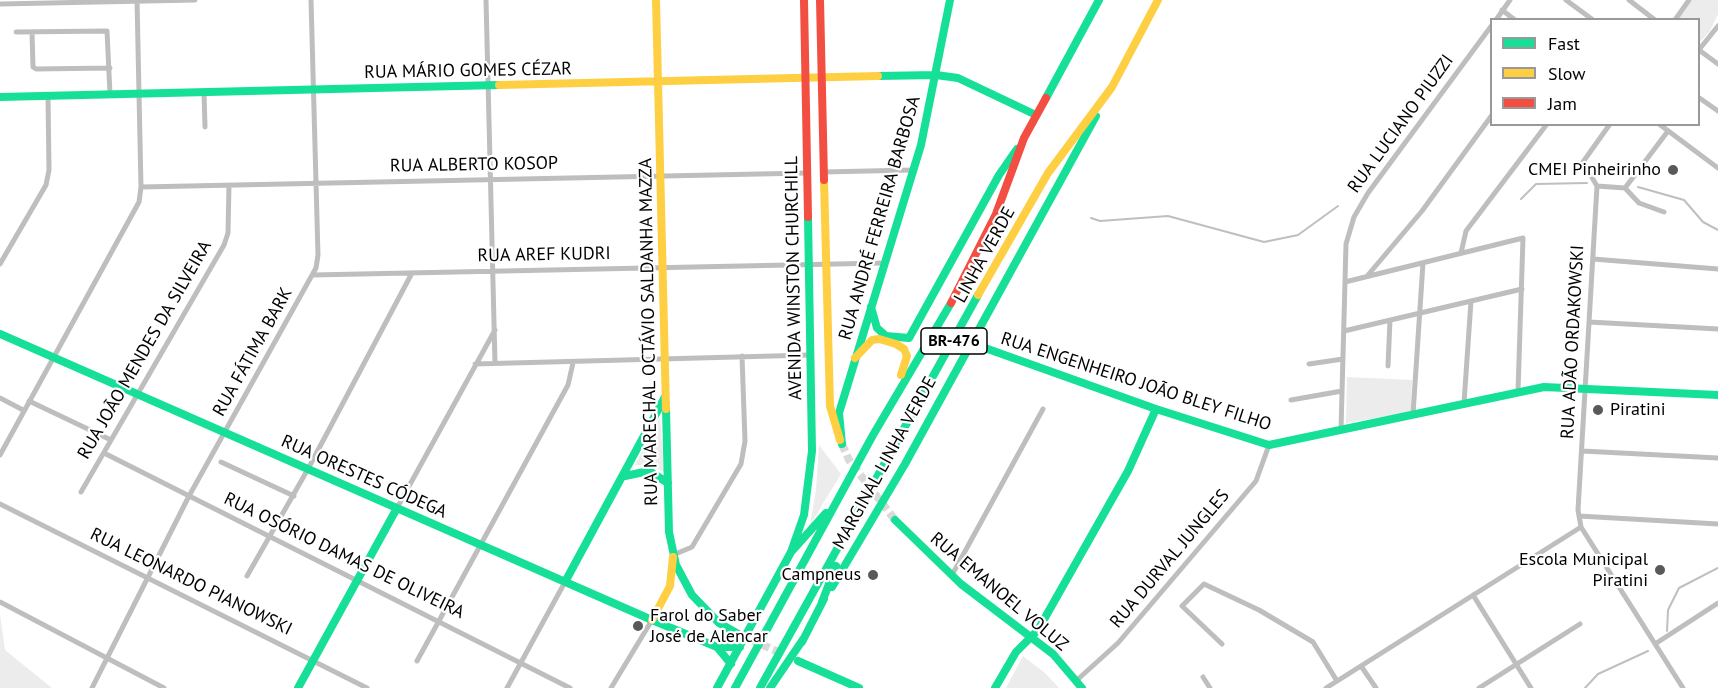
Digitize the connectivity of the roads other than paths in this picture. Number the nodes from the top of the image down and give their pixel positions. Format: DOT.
graph roads {
  1 [pos="195,0"];
  2 [pos="311,0"];
  3 [pos="486,0"];
  4 [pos="656,0"];
  5 [pos="804,0"];
  6 [pos="820,0"];
  7 [pos="950,0"];
  8 [pos="1099,0"];
  9 [pos="1158,0"];
  10 [pos="1510,0"];
  11 [pos="1566,0"];
  12 [pos="1629,0"];
  13 [pos="1689,0"];
  14 [pos="137,1"];
  15 [pos="0,4"];
  16 [pos="1502,10"];
  17 [pos="1497,18"];
  18 [pos="1512,18"];
  19 [pos="1590,18"];
  20 [pos="1652,18"];
  21 [pos="1676,18"];
  22 [pos="1490,26"];
  23 [pos="1718,26"];
  24 [pos="16,32"];
  25 [pos="32,32"];
  26 [pos="1700,49"];
  27 [pos="1700,51"];
  28 [pos="1718,64"];
  29 [pos="110,68"];
  30 [pos="936,75"];
  31 [pos="821,78"];
  32 [pos="806,79"];
  33 [pos="658,82"];
  34 [pos="489,86"];
  35 [pos="314,90"];
  36 [pos="204,92"];
  37 [pos="110,94"];
  38 [pos="139,94"];
  39 [pos="48,96"];
  40 [pos="1107,96"];
  41 [pos="0,97"];
  42 [pos="1700,98"];
  43 [pos="1718,111"];
  44 [pos="1036,116"];
  45 [pos="1490,116"];
  46 [pos="1545,126"];
  47 [pos="1609,126"];
  48 [pos="1662,126"];
  49 [pos="205,127"];
  50 [pos="1668,131"];
  51 [pos="1024,138"];
  52 [pos="1718,168"];
  53 [pos="913,171"];
  54 [pos="824,172"];
  55 [pos="807,173"];
  56 [pos="660,176"];
  57 [pos="491,179"];
  58 [pos="316,183"];
  59 [pos="229,185"];
  60 [pos="1597,186"];
  61 [pos="141,187"];
  62 [pos="1625,188"];
  63 [pos="1664,212"];
  64 [pos="1461,253"];
  65 [pos="1593,259"];
  66 [pos="884,263"];
  67 [pos="1424,263"];
  68 [pos="0,264"];
  69 [pos="826,264"];
  70 [pos="809,265"];
  71 [pos="662,268"];
  72 [pos="1718,269"];
  73 [pos="493,271"];
  74 [pos="412,273"];
  75 [pos="313,275"];
  76 [pos="1367,277"];
  77 [pos="1345,282"];
  78 [pos="1522,289"];
  79 [pos="1471,301"];
  80 [pos="871,305"];
  81 [pos="1420,313"];
  82 [pos="1390,320"];
  83 [pos="1589,322"];
  84 [pos="1718,329"];
  85 [pos="495,330"];
  86 [pos="1344,331"];
  87 [pos="0,334"];
  88 [pos="971,343"];
  89 [pos="810,355"];
  90 [pos="742,356"];
  91 [pos="54,358"];
  92 [pos="665,358"];
  93 [pos="855,358"];
  94 [pos="1343,359"];
  95 [pos="476,363"];
  96 [pos="495,363"];
  97 [pos="573,363"];
  98 [pos="1309,364"];
  99 [pos="1388,366"];
  100 [pos="1585,387"];
  101 [pos="1342,391"];
  102 [pos="1518,392"];
  103 [pos="137,394"];
  104 [pos="1718,395"];
  105 [pos="666,397"];
  106 [pos="0,398"];
  107 [pos="1291,400"];
  108 [pos="28,401"];
  109 [pos="1464,403"];
  110 [pos="1043,409"];
  111 [pos="1156,409"];
  112 [pos="23,410"];
  113 [pos="1413,414"];
  114 [pos="1341,430"];
  115 [pos="224,433"];
  116 [pos="873,435"];
  117 [pos="111,440"];
  118 [pos="842,444"];
  119 [pos="1269,445"];
  120 [pos="1582,451"];
  121 [pos="104,453"];
  122 [pos="0,455"];
  123 [pos="1718,458"];
  124 [pos="221,462"];
  125 [pos="308,469"];
  126 [pos="625,476"];
  127 [pos="668,483"];
  128 [pos="81,492"];
  129 [pos="294,495"];
  130 [pos="189,496"];
  131 [pos="836,501"];
  132 [pos="0,504"];
  133 [pos="397,508"];
  134 [pos="1579,516"];
  135 [pos="895,520"];
  136 [pos="1718,524"];
  137 [pos="1581,527"];
  138 [pos="847,534"];
  139 [pos="270,537"];
  140 [pos="481,545"];
  141 [pos="791,552"];
  142 [pos="673,555"];
  143 [pos="952,575"];
  144 [pos="247,576"];
  145 [pos="147,578"];
  146 [pos="357,579"];
  147 [pos="565,582"];
  148 [pos="685,585"];
  149 [pos="670,586"];
  150 [pos="1473,595"];
  151 [pos="0,602"];
  152 [pos="822,602"];
  153 [pos="1718,603"];
  154 [pos="652,620"];
  155 [pos="440,621"];
  156 [pos="1580,624"];
  157 [pos="740,635"];
  158 [pos="1031,637"];
  159 [pos="804,638"];
  160 [pos="1222,644"];
  161 [pos="1655,644"];
  162 [pos="717,647"];
  163 [pos="740,647"];
  164 [pos="106,659"];
  165 [pos="313,660"];
  166 [pos="417,661"];
  167 [pos="520,661"];
  168 [pos="798,661"];
  169 [pos="731,664"];
  170 [pos="1516,664"];
  171 [pos="1361,666"];
  172 [pos="1203,677"];
  173 [pos="1077,680"];
  174 [pos="1337,681"];
  175 [pos="92,688"];
  176 [pos="164,688"];
  177 [pos="298,688"];
  178 [pos="368,688"];
  179 [pos="507,688"];
  180 [pos="570,688"];
  181 [pos="611,688"];
  182 [pos="717,688"];
  183 [pos="735,688"];
  184 [pos="760,688"];
  185 [pos="770,688"];
  186 [pos="776,688"];
  187 [pos="859,688"];
  188 [pos="994,688"];
  189 [pos="1082,688"];
  190 [pos="1210,688"];
  191 [pos="1326,688"];
  192 [pos="1376,688"];
  193 [pos="1479,688"];
  194 [pos="1531,688"];
  195 [pos="1683,688"];
  1 -- 14 [label="street"];
  2 -- 35 [label="street, RUA FÁTIMA BARK"];
  3 -- 34 [label="street"];
  4 -- 33 [label="main road, RUA MARECHAL OCTÁVIO SALDANHA MAZZA"];
  5 -- 32 [label="main road, AVENIDA WINSTON CHURCHILL"];
  6 -- 31 [label="main road, AVENIDA WINSTON CHURCHILL"];
  7 -- 30 [label="main road, RUA ANDRÉ FERREIRA BARBOSA"];
  8 -- 44 [label="main road, LINHA VERDE / BR-476"];
  9 -- 40 [label="main road, LINHA VERDE / BR-476"];
  10 -- 16 [label="street"];
  11 -- 19 [label="street"];
  12 -- 20 [label="street"];
  13 -- 21 [label="street"];
  14 -- 15 [label="street"];
  14 -- 38 [label="street"];
  16 -- 17 [label="street"];
  16 -- 18 [label="street"];
  22 -- 77 [label="street, RUA LUCIANO PIUZZI"];
  23 -- 26 [label="street"];
  24 -- 25 [label="street"];
  25 -- 29 [label="street"];
  25 -- 29 [label="street"];
  27 -- 28 [label="street"];
  29 -- 37 [label="street"];
  30 -- 31 [label="main road, RUA MÁRIO GOMES CÉZAR"];
  30 -- 44 [label="main road, RUA MÁRIO GOMES CÉZAR"];
  30 -- 53 [label="main road, RUA ANDRÉ FERREIRA BARBOSA"];
  31 -- 32 [label="main road, RUA MÁRIO GOMES CÉZAR"];
  31 -- 54 [label="main road, AVENIDA WINSTON CHURCHILL"];
  32 -- 33 [label="main road, RUA MÁRIO GOMES CÉZAR"];
  32 -- 55 [label="main road, AVENIDA WINSTON CHURCHILL"];
  33 -- 34 [label="main road, RUA MÁRIO GOMES CÉZAR"];
  33 -- 56 [label="main road, RUA MARECHAL OCTÁVIO SALDANHA MAZZA"];
  34 -- 35 [label="main road, RUA MÁRIO GOMES CÉZAR"];
  34 -- 57 [label="street"];
  35 -- 36 [label="main road, RUA MÁRIO GOMES CÉZAR"];
  35 -- 58 [label="street, RUA FÁTIMA BARK"];
  36 -- 38 [label="main road, RUA MÁRIO GOMES CÉZAR"];
  36 -- 49 [label="street"];
  37 -- 38 [label="main road, RUA MÁRIO GOMES CÉZAR"];
  37 -- 39 [label="main road, RUA MÁRIO GOMES CÉZAR"];
  38 -- 61 [label="street"];
  39 -- 41 [label="main road, RUA MÁRIO GOMES CÉZAR"];
  39 -- 68 [label="street"];
  40 -- 88 [label="main road, MARGINAL LINHA VERDE"];
  40 -- 138 [label="main road, LINHA VERDE / BR-476"];
  42 -- 43 [label="street"];
  44 -- 51 [label="main road, LINHA VERDE / BR-476"];
  45 -- 76 [label="street"];
  46 -- 64 [label="street"];
  47 -- 60 [label="street"];
  48 -- 50 [label="street"];
  50 -- 52 [label="street"];
  50 -- 62 [label="street"];
  51 -- 80 [label="main road"];
  51 -- 116 [label="main road, LINHA VERDE / BR-476"];
  53 -- 54 [label="street"];
  53 -- 66 [label="main road, RUA ANDRÉ FERREIRA BARBOSA"];
  54 -- 69 [label="main road, AVENIDA WINSTON CHURCHILL"];
  55 -- 56 [label="street, RUA ALBERTO KOSOP"];
  55 -- 70 [label="main road, AVENIDA WINSTON CHURCHILL"];
  56 -- 57 [label="street, RUA ALBERTO KOSOP"];
  56 -- 71 [label="main road, RUA MARECHAL OCTÁVIO SALDANHA MAZZA"];
  57 -- 58 [label="street, RUA ALBERTO KOSOP"];
  57 -- 73 [label="street"];
  58 -- 59 [label="street, RUA ALBERTO KOSOP"];
  58 -- 75 [label="street, RUA FÁTIMA BARK"];
  59 -- 61 [label="street, RUA ALBERTO KOSOP"];
  59 -- 103 [label="street, RUA JOÃO MENDES DA SILVEIRA"];
  60 -- 62 [label="street"];
  60 -- 65 [label="street, RUA ADÃO ORDAKOWSKI"];
  61 -- 91 [label="street"];
  62 -- 63 [label="street"];
  64 -- 67 [label="street"];
  64 -- 78 [label="street"];
  65 -- 72 [label="street"];
  65 -- 83 [label="street, RUA ADÃO ORDAKOWSKI"];
  66 -- 69 [label="street, RUA AREF KUDRI"];
  66 -- 80 [label="main road, RUA ANDRÉ FERREIRA BARBOSA"];
  67 -- 76 [label="street"];
  67 -- 81 [label="street"];
  69 -- 70 [label="street, RUA AREF KUDRI"];
  69 -- 118 [label="main road, AVENIDA WINSTON CHURCHILL"];
  70 -- 71 [label="street, RUA AREF KUDRI"];
  70 -- 89 [label="main road, AVENIDA WINSTON CHURCHILL"];
  71 -- 73 [label="street, RUA AREF KUDRI"];
  71 -- 92 [label="main road, RUA MARECHAL OCTÁVIO SALDANHA MAZZA"];
  73 -- 74 [label="street, RUA AREF KUDRI"];
  73 -- 85 [label="street"];
  74 -- 75 [label="street, RUA AREF KUDRI"];
  74 -- 125 [label="street"];
  75 -- 115 [label="street, RUA FÁTIMA BARK"];
  76 -- 77 [label="street"];
  77 -- 86 [label="street, RUA LUCIANO PIUZZI"];
  78 -- 79 [label="street"];
  78 -- 102 [label="street"];
  79 -- 81 [label="street"];
  79 -- 109 [label="street"];
  80 -- 93 [label="main road, RUA ANDRÉ FERREIRA BARBOSA"];
  81 -- 82 [label="street"];
  81 -- 113 [label="street"];
  82 -- 86 [label="street"];
  82 -- 99 [label="street"];
  83 -- 84 [label="street"];
  83 -- 100 [label="street, RUA ADÃO ORDAKOWSKI"];
  85 -- 95 [label="street"];
  85 -- 96 [label="street"];
  86 -- 94 [label="street, RUA LUCIANO PIUZZI"];
  87 -- 91 [label="main road, RUA ORESTES CÓDEGA"];
  88 -- 111 [label="main road, RUA ENGENHEIRO JOÃO BLEY FILHO"];
  88 -- 152 [label="main road, MARGINAL LINHA VERDE"];
  89 -- 90 [label="street"];
  89 -- 141 [label="main road, AVENIDA WINSTON CHURCHILL"];
  90 -- 92 [label="street"];
  90 -- 142 [label="street"];
  91 -- 103 [label="main road, RUA ORESTES CÓDEGA"];
  91 -- 108 [label="street"];
  92 -- 97 [label="street"];
  92 -- 105 [label="main road, RUA MARECHAL OCTÁVIO SALDANHA MAZZA"];
  93 -- 116 [label="main road"];
  93 -- 118 [label="main road, RUA ANDRÉ FERREIRA BARBOSA"];
  94 -- 98 [label="street"];
  94 -- 101 [label="street, RUA LUCIANO PIUZZI"];
  95 -- 96 [label="street"];
  95 -- 133 [label="street"];
  96 -- 97 [label="street"];
  97 -- 140 [label="street"];
  100 -- 102 [label="main road, RUA ENGENHEIRO JOÃO BLEY FILHO"];
  100 -- 104 [label="main road, RUA ENGENHEIRO JOÃO BLEY FILHO"];
  100 -- 120 [label="street, RUA ADÃO ORDAKOWSKI"];
  101 -- 107 [label="street"];
  101 -- 114 [label="street, RUA LUCIANO PIUZZI"];
  102 -- 109 [label="main road, RUA ENGENHEIRO JOÃO BLEY FILHO"];
  103 -- 115 [label="main road, RUA ORESTES CÓDEGA"];
  103 -- 117 [label="street, RUA JOÃO MENDES DA SILVEIRA"];
  105 -- 126 [label="main road"];
  105 -- 127 [label="main road, RUA MARECHAL OCTÁVIO SALDANHA MAZZA"];
  106 -- 112 [label="street"];
  108 -- 112 [label="street"];
  108 -- 117 [label="street"];
  109 -- 113 [label="main road, RUA ENGENHEIRO JOÃO BLEY FILHO"];
  110 -- 143 [label="street"];
  111 -- 119 [label="main road, RUA ENGENHEIRO JOÃO BLEY FILHO"];
  111 -- 158 [label="main road"];
  112 -- 122 [label="street"];
  113 -- 114 [label="main road, RUA ENGENHEIRO JOÃO BLEY FILHO"];
  114 -- 119 [label="main road, RUA ENGENHEIRO JOÃO BLEY FILHO"];
  115 -- 125 [label="main road, RUA ORESTES CÓDEGA"];
  115 -- 130 [label="street, RUA FÁTIMA BARK"];
  116 -- 131 [label="main road, LINHA VERDE / BR-476"];
  117 -- 121 [label="street, RUA JOÃO MENDES DA SILVEIRA"];
  119 -- 173 [label="street, RUA DURVAL JUNGLES"];
  120 -- 123 [label="street"];
  120 -- 134 [label="street, RUA ADÃO ORDAKOWSKI"];
  121 -- 128 [label="street, RUA JOÃO MENDES DA SILVEIRA"];
  121 -- 130 [label="street, RUA OSÓRIO DAMAS DE OLIVEIRA"];
  124 -- 129 [label="street"];
  125 -- 129 [label="street"];
  125 -- 133 [label="main road, RUA ORESTES CÓDEGA"];
  126 -- 127 [label="main road"];
  126 -- 147 [label="main road"];
  127 -- 142 [label="main road, RUA MARECHAL OCTÁVIO SALDANHA MAZZA"];
  129 -- 139 [label="street"];
  130 -- 139 [label="street, RUA OSÓRIO DAMAS DE OLIVEIRA"];
  130 -- 145 [label="street, RUA FÁTIMA BARK"];
  131 -- 141 [label="main road"];
  131 -- 183 [label="main road, LINHA VERDE / BR-476"];
  132 -- 145 [label="street, RUA LEONARDO PIANOWSKI"];
  133 -- 140 [label="main road, RUA ORESTES CÓDEGA"];
  133 -- 146 [label="main road"];
  134 -- 136 [label="street"];
  134 -- 137 [label="street, RUA ADÃO ORDAKOWSKI"];
  135 -- 143 [label="main road, RUA EMANOEL VOLUZ"];
  137 -- 150 [label="street"];
  137 -- 161 [label="street"];
  138 -- 152 [label="main road"];
  138 -- 184 [label="main road, LINHA VERDE / BR-476"];
  139 -- 144 [label="street"];
  139 -- 146 [label="street, RUA OSÓRIO DAMAS DE OLIVEIRA"];
  140 -- 147 [label="main road, RUA ORESTES CÓDEGA"];
  140 -- 155 [label="street"];
  141 -- 163 [label="main road"];
  142 -- 148 [label="main road, RUA MARECHAL OCTÁVIO SALDANHA MAZZA"];
  142 -- 149 [label="main road"];
  143 -- 158 [label="main road, RUA EMANOEL VOLUZ"];
  145 -- 164 [label="street, RUA FÁTIMA BARK"];
  145 -- 165 [label="street, RUA LEONARDO PIANOWSKI"];
  146 -- 155 [label="street, RUA OSÓRIO DAMAS DE OLIVEIRA"];
  146 -- 165 [label="main road"];
  147 -- 154 [label="main road, RUA ORESTES CÓDEGA"];
  147 -- 167 [label="street"];
  148 -- 149 [label="main road"];
  148 -- 157 [label="main road, RUA MARECHAL OCTÁVIO SALDANHA MAZZA"];
  149 -- 154 [label="main road"];
  150 -- 170 [label="street"];
  150 -- 171 [label="street"];
  151 -- 164 [label="street"];
  152 -- 159 [label="main road, MARGINAL LINHA VERDE"];
  153 -- 161 [label="street"];
  154 -- 162 [label="main road, RUA ORESTES CÓDEGA"];
  154 -- 181 [label="street"];
  155 -- 166 [label="street"];
  155 -- 167 [label="street, RUA OSÓRIO DAMAS DE OLIVEIRA"];
  156 -- 170 [label="street"];
  158 -- 173 [label="main road, RUA EMANOEL VOLUZ"];
  158 -- 188 [label="main road"];
  159 -- 185 [label="main road"];
  159 -- 186 [label="main road, MARGINAL LINHA VERDE"];
  160 -- 174 [label="street"];
  161 -- 195 [label="street"];
  162 -- 163 [label="main road, RUA ORESTES CÓDEGA"];
  162 -- 169 [label="main road, RUA ORESTES CÓDEGA"];
  163 -- 169 [label="main road"];
  164 -- 175 [label="street, RUA FÁTIMA BARK"];
  164 -- 176 [label="street"];
  165 -- 177 [label="main road"];
  165 -- 178 [label="street, RUA LEONARDO PIANOWSKI"];
  167 -- 179 [label="street"];
  167 -- 180 [label="street, RUA OSÓRIO DAMAS DE OLIVEIRA"];
  168 -- 187 [label="main road"];
  169 -- 182 [label="main road"];
  170 -- 193 [label="street"];
  170 -- 194 [label="street"];
  171 -- 174 [label="street"];
  171 -- 192 [label="street"];
  172 -- 190 [label="street"];
  173 -- 189 [label="main road, RUA EMANOEL VOLUZ"];
  174 -- 191 [label="street"];
}
